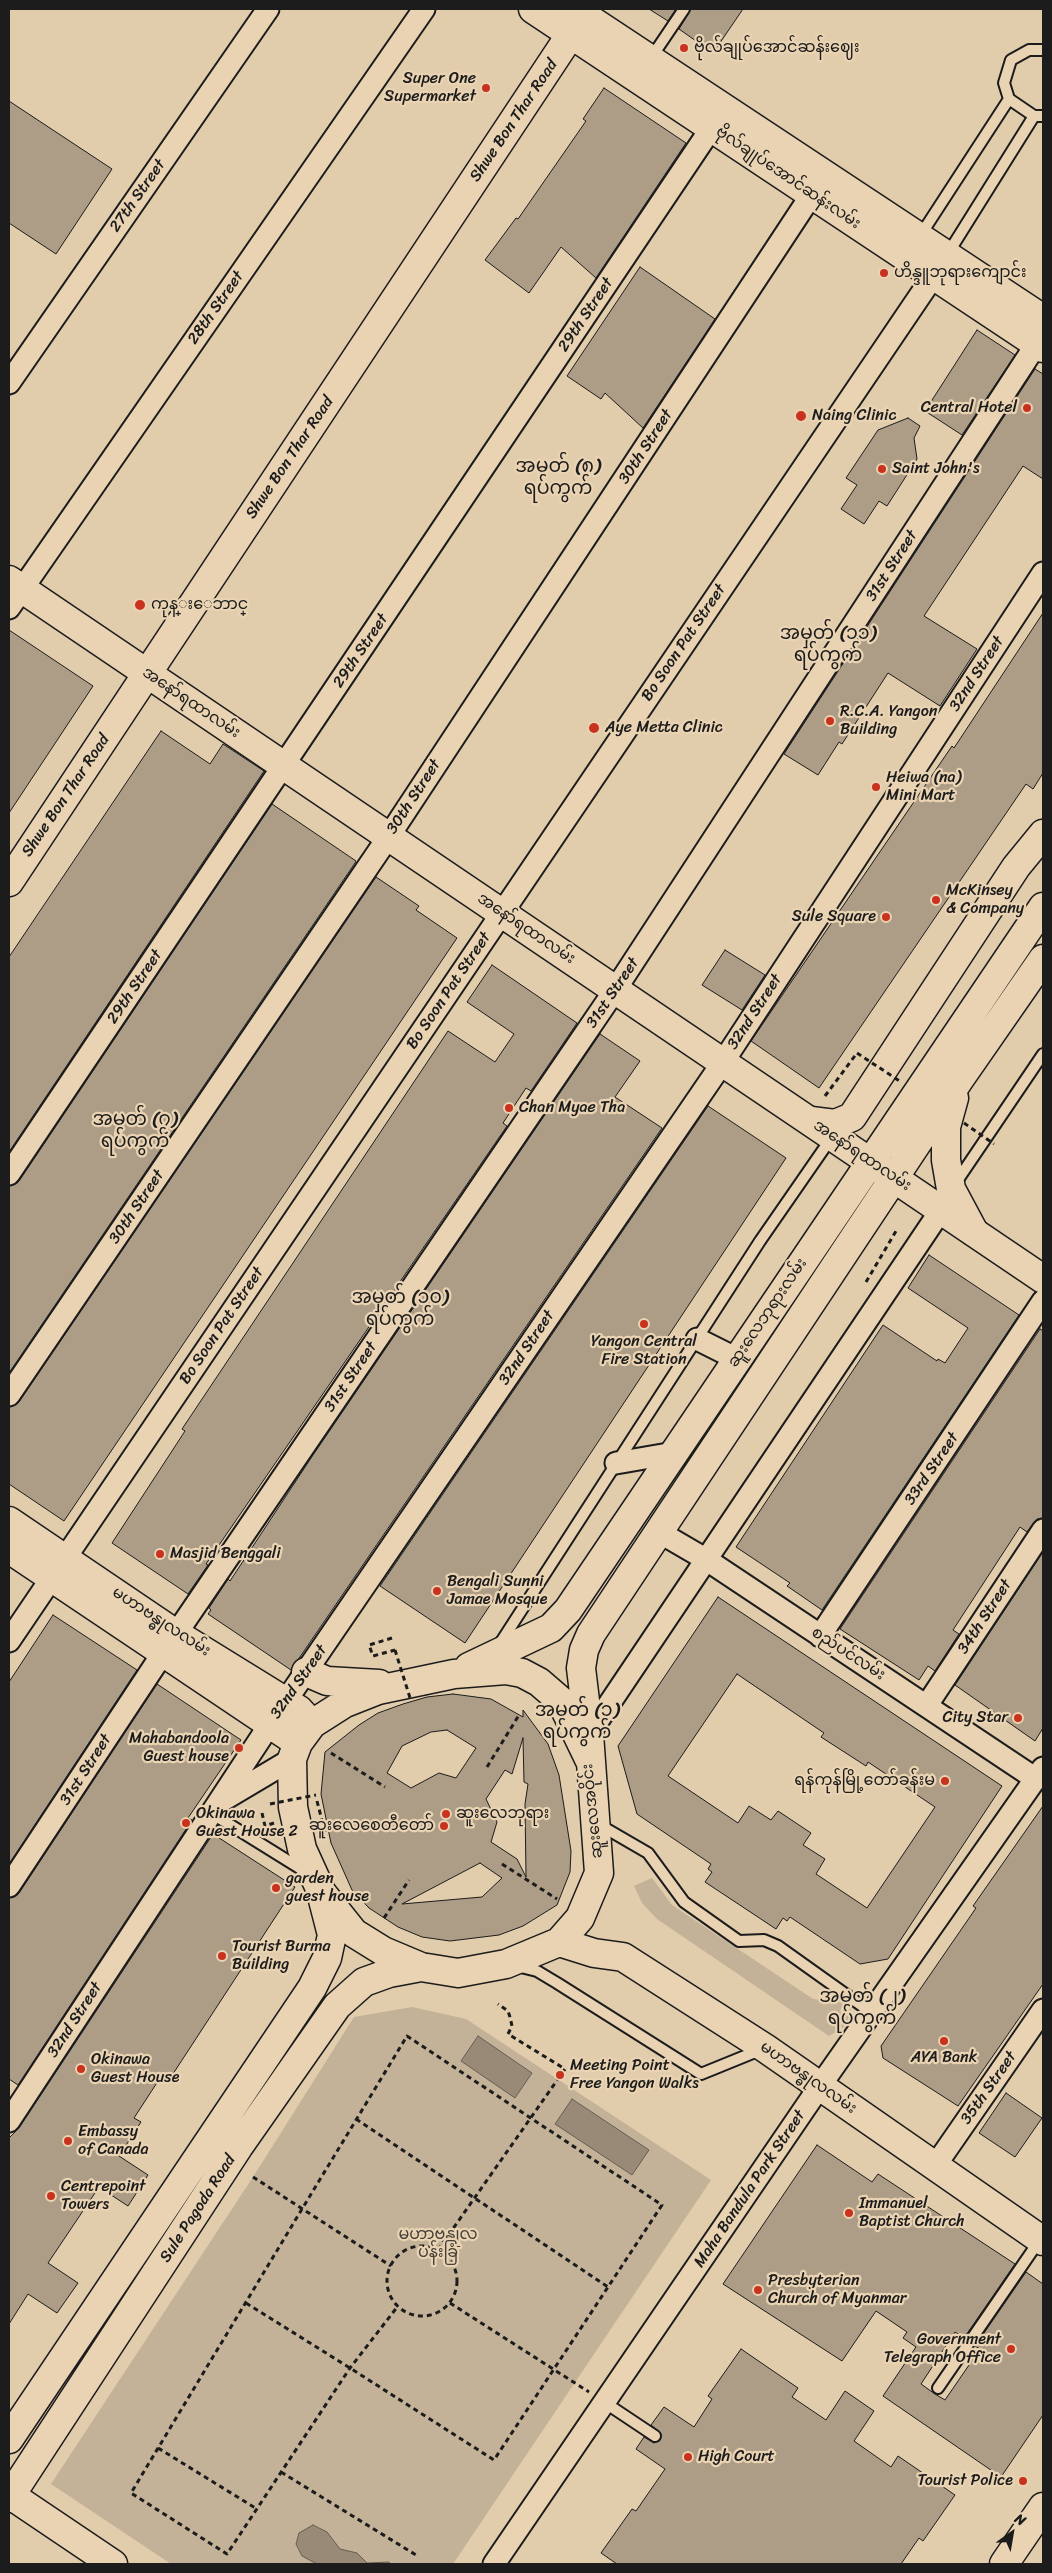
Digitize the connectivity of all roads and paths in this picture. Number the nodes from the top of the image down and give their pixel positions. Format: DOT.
graph roads {
  1 [pos="268,9"];
  2 [pos="424,9"];
  3 [pos="533,9"];
  4 [pos="684,9"];
  5 [pos="572,21"];
  6 [pos="1043,50"];
  7 [pos="649,60"];
  8 [pos="1009,99"];
  9 [pos="1039,116"];
  10 [pos="712,127"];
  11 [pos="794,169"];
  12 [pos="812,194"];
  13 [pos="919,238"];
  14 [pos="940,265"];
  15 [pos="1042,336"];
  16 [pos="9,383"];
  17 [pos="1043,572"];
  18 [pos="13,592"];
  19 [pos="148,674"];
  20 [pos="284,766"];
  21 [pos="1043,834"];
  22 [pos="389,836"];
  23 [pos="9,882"];
  24 [pos="1043,906"];
  25 [pos="502,913"];
  26 [pos="1043,959"];
  27 [pos="615,990"];
  28 [pos="1043,1054"];
  29 [pos="723,1062"];
  30 [pos="959,1080"];
  31 [pos="901,1082"];
  32 [pos="825,1096"];
  33 [pos="964,1123"];
  34 [pos="822,1128"];
  35 [pos="994,1144"];
  36 [pos="869,1162"];
  37 [pos="9,1174"];
  38 [pos="895,1178"];
  39 [pos="946,1200"];
  40 [pos="896,1232"];
  41 [pos="1043,1279"];
  42 [pos="864,1286"];
  43 [pos="1043,1301"];
  44 [pos="696,1339"];
  45 [pos="737,1359"];
  46 [pos="9,1396"];
  47 [pos="674,1453"];
  48 [pos="616,1462"];
  49 [pos="9,1521"];
  50 [pos="1043,1530"];
  51 [pos="658,1532"];
  52 [pos="9,1548"];
  53 [pos="707,1560"];
  54 [pos="58,1568"];
  55 [pos="820,1636"];
  56 [pos="392,1638"];
  57 [pos="9,1641"];
  58 [pos="170,1643"];
  59 [pos="491,1658"];
  60 [pos="306,1672"];
  61 [pos="454,1674"];
  62 [pos="412,1691"];
  63 [pos="285,1702"];
  64 [pos="927,1705"];
  65 [pos="519,1715"];
  66 [pos="270,1724"];
  67 [pos="589,1734"];
  68 [pos="301,1742"];
  69 [pos="331,1753"];
  70 [pos="590,1761"];
  71 [pos="487,1767"];
  72 [pos="1039,1773"];
  73 [pos="385,1787"];
  74 [pos="215,1808"];
  75 [pos="271,1811"];
  76 [pos="262,1813"];
  77 [pos="273,1817"];
  78 [pos="597,1824"];
  79 [pos="326,1836"];
  80 [pos="502,1864"];
  81 [pos="409,1880"];
  82 [pos="317,1885"];
  83 [pos="9,1886"];
  84 [pos="557,1900"];
  85 [pos="384,1918"];
  86 [pos="559,1942"];
  87 [pos="506,1964"];
  88 [pos="421,1967"];
  89 [pos="498,2004"];
  90 [pos="1043,2010"];
  91 [pos="872,2013"];
  92 [pos="765,2048"];
  93 [pos="820,2086"];
  94 [pos="530,2117"];
  95 [pos="356,2119"];
  96 [pos="9,2121"];
  97 [pos="939,2160"];
  98 [pos="253,2177"];
  99 [pos="474,2198"];
  100 [pos="302,2209"];
  101 [pos="1042,2238"];
  102 [pos="438,2250"];
  103 [pos="391,2266"];
  104 [pos="608,2287"];
  105 [pos="246,2303"];
  106 [pos="450,2303"];
  107 [pos="398,2306"];
  108 [pos="350,2368"];
  109 [pos="554,2369"];
  110 [pos="938,2388"];
  111 [pos="604,2402"];
  112 [pos="655,2436"];
  113 [pos="9,2439"];
  114 [pos="158,2448"];
  115 [pos="281,2472"];
  116 [pos="9,2496"];
  117 [pos="1043,2507"];
  118 [pos="257,2509"];
  119 [pos="416,2555"];
  120 [pos="113,2564"];
  121 [pos="494,2564"];
  122 [pos="1004,2564"];
  1 -- 16 [label="street, 27th Street"];
  2 -- 18 [label="street, 28th Street"];
  3 -- 5 [label="main road, ဗိုလ်ချုပ်အောင်ဆန်းလမ်း"];
  4 -- 7 [label="lane"];
  5 -- 7 [label="main road, ဗိုလ်ချုပ်အောင်ဆန်းလမ်း"];
  5 -- 10 [label="main road, ဗိုလ်ချုပ်အောင်ဆန်းလမ်း"];
  5 -- 19 [label="main road, Shwe Bon Thar Road"];
  6 -- 8 [label="lane"];
  7 -- 11 [label="main road, ဗိုလ်ချုပ်အောင်ဆန်းလမ်း"];
  8 -- 9 [label="lane"];
  8 -- 13 [label="lane"];
  9 -- 14 [label="lane"];
  10 -- 11 [label="main road, ဗိုလ်ချုပ်အောင်ဆန်းလမ်း"];
  10 -- 20 [label="street, 29th Street"];
  11 -- 12 [label="main road, ဗိုလ်ချုပ်အောင်ဆန်းလမ်း"];
  11 -- 13 [label="main road, ဗိုလ်ချုပ်အောင်ဆန်းလမ်း"];
  12 -- 14 [label="main road, ဗိုလ်ချုပ်အောင်ဆန်းလမ်း"];
  12 -- 22 [label="street, 30th Street"];
  13 -- 14 [label="main road, ဗိုလ်ချုပ်အောင်ဆန်းလမ်း"];
  14 -- 15 [label="main road, ဗိုလ်ချုပ်အောင်ဆန်းလမ်း"];
  14 -- 25 [label="street, Bo Soon Pat Street"];
  15 -- 27 [label="street, 31st Street"];
  17 -- 29 [label="street, 32nd Street"];
  18 -- 19 [label="main road, အနော်ရထာလမ်း"];
  19 -- 20 [label="main road, အနော်ရထာလမ်း"];
  19 -- 23 [label="main road, Shwe Bon Thar Road"];
  20 -- 22 [label="main road, အနော်ရထာလမ်း"];
  20 -- 37 [label="street, 29th Street"];
  21 -- 34 [label="main road"];
  22 -- 25 [label="main road, အနော်ရထာလမ်း"];
  22 -- 46 [label="street, 30th Street"];
  24 -- 36 [label="main road, ဆူးလေဘုရားလမ်း"];
  25 -- 27 [label="main road, အနော်ရထာလမ်း"];
  25 -- 54 [label="street, Bo Soon Pat Street"];
  26 -- 30 [label="main road, ဆူးလေဘုရားလမ်း"];
  27 -- 29 [label="main road, အနော်ရထာလမ်း"];
  27 -- 58 [label="street, 31st Street"];
  28 -- 39 [label="lane"];
  29 -- 34 [label="main road, အနော်ရထာလမ်း"];
  29 -- 60 [label="street, 32nd Street"];
  30 -- 38 [label="main road, ဆူးလေဘုရားလမ်း"];
  30 -- 39 [label="main road"];
  31 -- 32 [label="path, bridge"];
  33 -- 35 [label="path, bridge"];
  34 -- 36 [label="main road, အနော်ရထာလမ်း"];
  34 -- 44 [label="lane"];
  36 -- 38 [label="main road, အနော်ရထာလမ်း"];
  36 -- 45 [label="main road, ဆူးလေဘုရားလမ်း"];
  38 -- 39 [label="main road, အနော်ရထာလမ်း"];
  38 -- 51 [label="main road, ဆူးလေဘုရားလမ်း"];
  39 -- 41 [label="main road"];
  39 -- 53 [label="street"];
  40 -- 42 [label="path"];
  43 -- 55 [label="street, 33rd Street"];
  44 -- 45 [label="street"];
  44 -- 48 [label="lane"];
  45 -- 47 [label="main road, ဆူးလေဘုရားလမ်း"];
  47 -- 48 [label="street"];
  47 -- 59 [label="main road, ဆူးလေဘုရားလမ်း"];
  48 -- 59 [label="lane"];
  49 -- 54 [label="main road, မဟာဗန္ဓုလလမ်း"];
  50 -- 64 [label="street, 34th Street"];
  51 -- 53 [label="street, စည်ပင်လမ်း"];
  51 -- 67 [label="main road, ဆူးလေဘုရားလမ်း"];
  52 -- 54 [label="main road, မဟာဗန္ဓုလလမ်း"];
  53 -- 55 [label="street, စည်ပင်လမ်း"];
  53 -- 67 [label="street"];
  54 -- 57 [label="street, Bo Soon Pat Street"];
  54 -- 58 [label="main road, မဟာဗန္ဓုလလမ်း"];
  55 -- 64 [label="street, စည်ပင်လမ်း"];
  56 -- 62 [label="path, bridge"];
  58 -- 63 [label="main road, မဟာဗန္ဓုလလမ်း"];
  58 -- 66 [label="main road, မဟာဗန္ဓုလလမ်း"];
  58 -- 83 [label="street, 31st Street"];
  59 -- 61 [label="main road, ဆူးလေဘုရားလမ်း"];
  60 -- 62 [label="main road"];
  60 -- 63 [label="street, 32nd Street"];
  61 -- 62 [label="main road"];
  61 -- 70 [label="main road, ဆူးလေအဝိုင်း"];
  62 -- 68 [label="main road"];
  63 -- 66 [label="street, 32nd Street"];
  63 -- 68 [label="main road, မဟာဗန္ဓုလလမ်း"];
  64 -- 72 [label="street, စည်ပင်လမ်း"];
  65 -- 71 [label="path"];
  66 -- 68 [label="main road, မဟာဗန္ဓုလလမ်း"];
  66 -- 74 [label="street, 32nd Street"];
  67 -- 70 [label="main road, ဆူးလေဘုရားလမ်း"];
  68 -- 74 [label="street"];
  68 -- 82 [label="main road, ဆူးလေအဝိုင်း"];
  69 -- 73 [label="path"];
  70 -- 78 [label="main road, ဆူးလေအဝိုင်း"];
  72 -- 91 [label="street, Maha Bandula Park Street"];
  74 -- 82 [label="lane"];
  74 -- 96 [label="street, 32nd Street"];
  75 -- 79 [label="path, bridge"];
  76 -- 77 [label="path"];
  78 -- 86 [label="main road, ဆူးလေအဝိုင်း"];
  78 -- 91 [label="lane"];
  80 -- 84 [label="path"];
  81 -- 85 [label="path"];
  82 -- 88 [label="main road, ဆူးလေအဝိုင်း"];
  82 -- 113 [label="main road, Sule Pagoda Road"];
  86 -- 87 [label="main road, ဆူးလေအဝိုင်း"];
  86 -- 92 [label="main road, မဟာဗန္ဓုလလမ်း"];
  87 -- 88 [label="main road, ဆူးလေအဝိုင်း"];
  87 -- 92 [label="lane"];
  88 -- 116 [label="main road, Sule Pagoda Road"];
  89 -- 94 [label="path"];
  90 -- 97 [label="street, 35th Street"];
  91 -- 93 [label="street, Maha Bandula Park Street"];
  92 -- 93 [label="main road, မဟာဗန္ဓုလလမ်း"];
  93 -- 97 [label="main road, မဟာဗန္ဓုလလမ်း"];
  93 -- 111 [label="street, Maha Bandula Park Street"];
  94 -- 95 [label="path"];
  94 -- 99 [label="path"];
  94 -- 104 [label="path"];
  95 -- 99 [label="path"];
  95 -- 100 [label="path"];
  97 -- 101 [label="main road, မဟာဗန္ဓုလလမ်း"];
  98 -- 100 [label="path"];
  99 -- 102 [label="path"];
  99 -- 104 [label="path"];
  100 -- 103 [label="path"];
  100 -- 105 [label="path"];
  101 -- 110 [label="lane"];
  102 -- 103 [label="path"];
  102 -- 106 [label="path"];
  103 -- 107 [label="path"];
  104 -- 109 [label="path"];
  105 -- 108 [label="path"];
  105 -- 114 [label="path"];
  106 -- 107 [label="path"];
  106 -- 109 [label="path"];
  107 -- 108 [label="path"];
  108 -- 109 [label="path"];
  108 -- 115 [label="path"];
  109 -- 111 [label="path"];
  111 -- 112 [label="lane"];
  111 -- 121 [label="street, Maha Bandula Park Street"];
  114 -- 118 [label="path"];
  114 -- 118 [label="path"];
  115 -- 118 [label="path"];
  115 -- 119 [label="path"];
  116 -- 120 [label="main road"];
  117 -- 122 [label="main road"];
}
